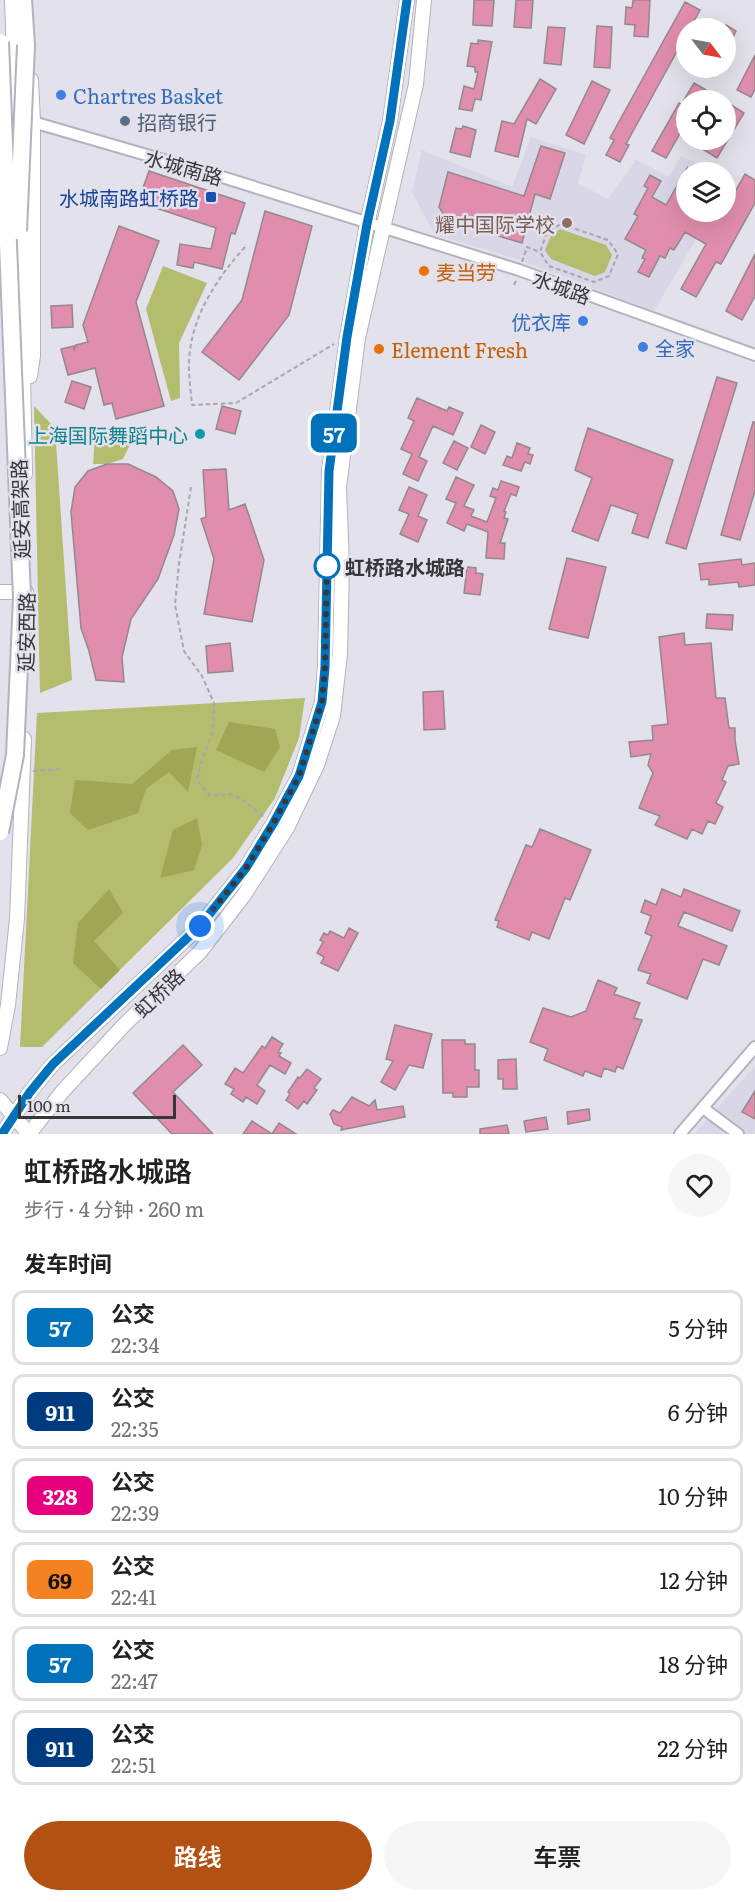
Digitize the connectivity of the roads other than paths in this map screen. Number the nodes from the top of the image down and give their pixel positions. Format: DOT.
graph roads {
  1 [pos="12,0"];
  2 [pos="25,0"];
  3 [pos="407,0"];
  4 [pos="424,0"];
  5 [pos="0,42"];
  6 [pos="0,112"];
  7 [pos="16,117"];
  8 [pos="33,122"];
  9 [pos="367,224"];
  10 [pos="384,228"];
  11 [pos="13,334"];
  12 [pos="755,355"];
  13 [pos="24,416"];
  14 [pos="26,591"];
  15 [pos="0,592"];
  16 [pos="0,831"];
  17 [pos="755,1047"];
  18 [pos="0,1048"];
  19 [pos="0,1100"];
  20 [pos="704,1108"];
  21 [pos="14,1115"];
  22 [pos="2,1134"];
  23 [pos="29,1134"];
  24 [pos="680,1134"];
  25 [pos="738,1134"];
  1 -- 7 [label="main road, 延安西路"];
  2 -- 8 [label="main road"];
  2 -- 11 [label="highway, bridge"];
  3 -- 9 [label="main road, 虹桥路"];
  4 -- 10 [label="main road, 虹桥路"];
  5 -- 11 [label="highway, 延安高架路, bridge"];
  6 -- 7 [label="street, 水城南路"];
  7 -- 8 [label="street, 水城南路"];
  7 -- 13 [label="main road, 延安西路"];
  8 -- 9 [label="street, 水城南路"];
  8 -- 13 [label="main road"];
  9 -- 10 [label="street, 水城路"];
  9 -- 21 [label="main road, 虹桥路"];
  10 -- 12 [label="street, 水城路"];
  10 -- 23 [label="main road, 虹桥路"];
  11 -- 16 [label="highway, 延安高架路, bridge"];
  13 -- 14 [label="main road, 延安西路"];
  14 -- 15 [label="main road"];
  14 -- 18 [label="main road, 延安西路"];
  17 -- 20 [label="street"];
  19 -- 21 [label="main road"];
  20 -- 24 [label="street"];
  20 -- 25 [label="street"];
  21 -- 22 [label="main road, 虹桥路"];
  21 -- 23 [label="main road"];
}
